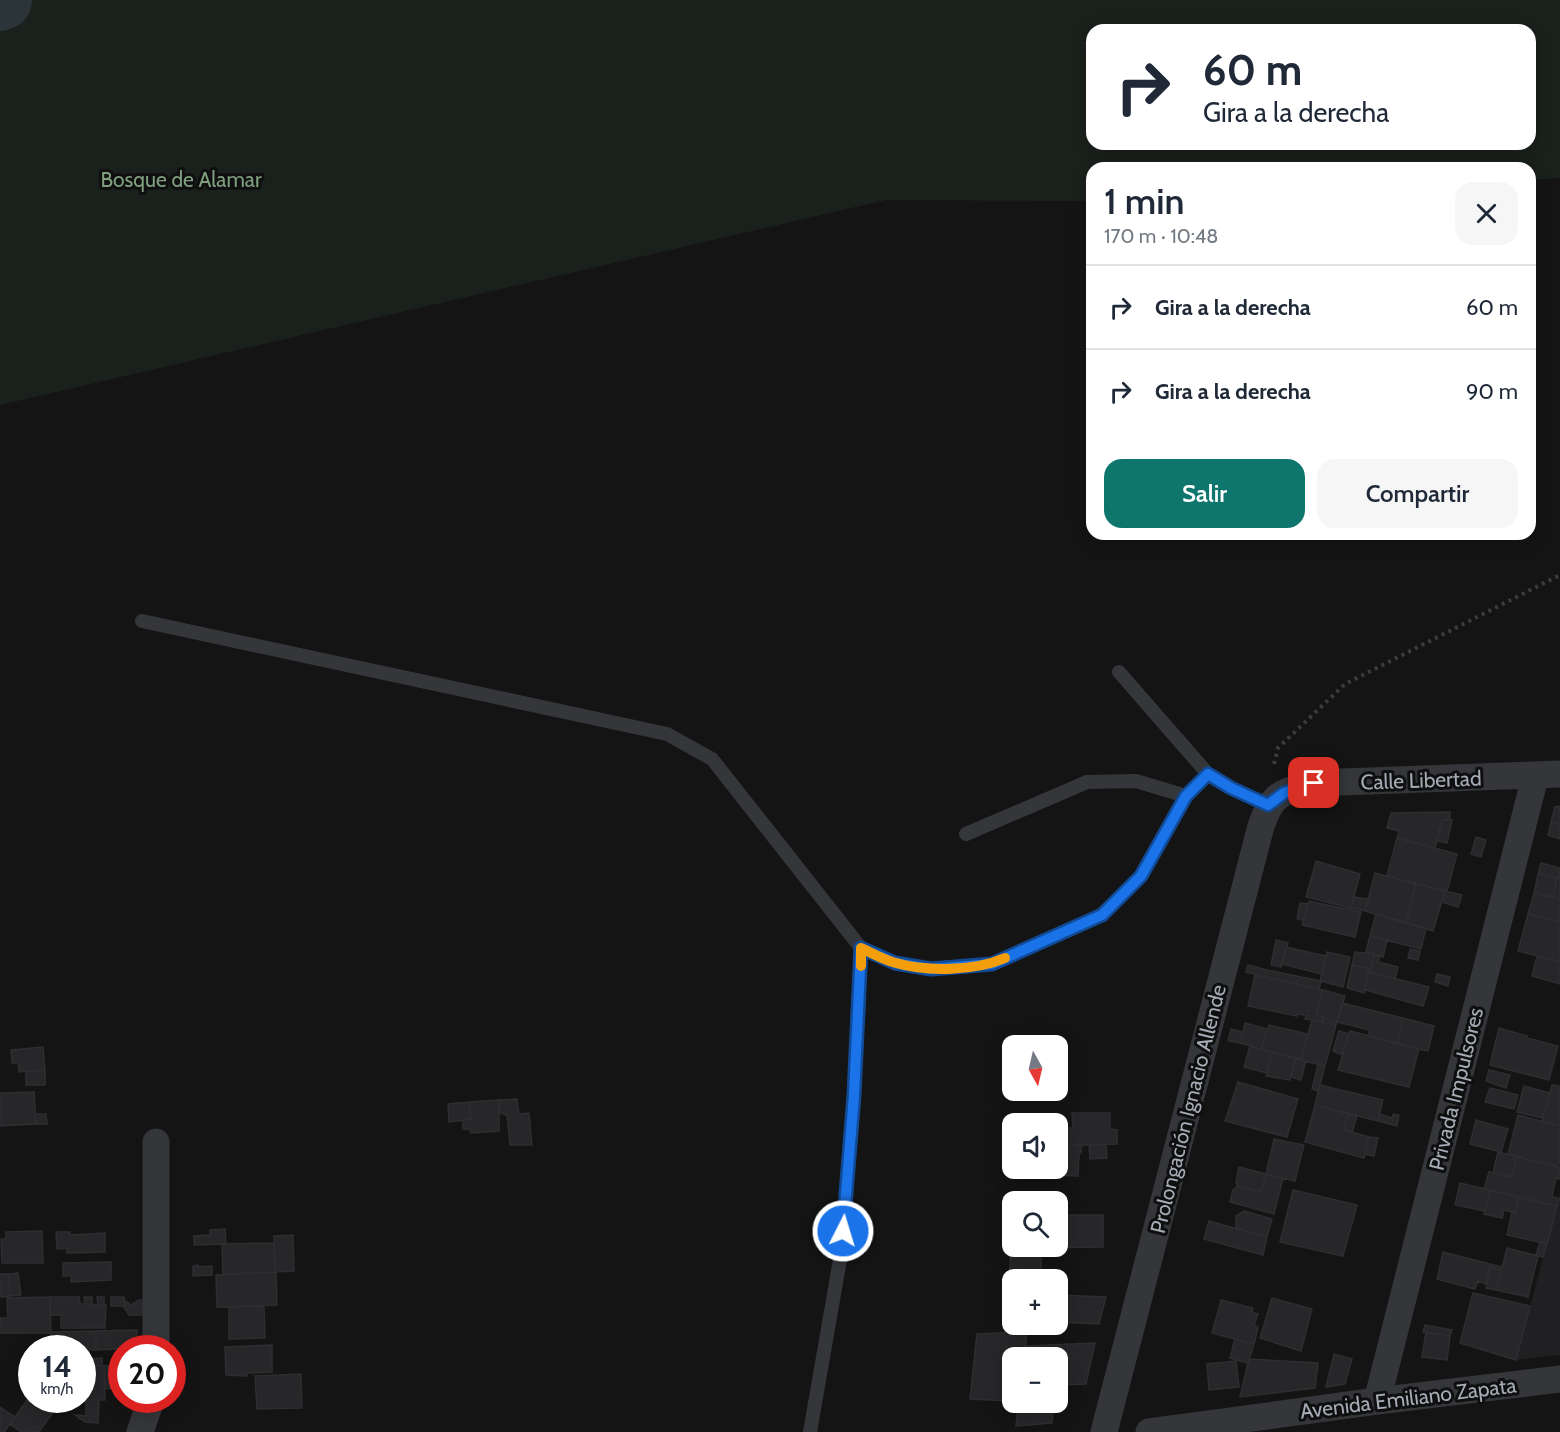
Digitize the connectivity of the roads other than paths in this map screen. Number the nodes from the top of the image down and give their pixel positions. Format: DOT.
graph roads {
  1 [pos="142,621"];
  2 [pos="1119,672"];
  3 [pos="1208,774"];
  4 [pos="1547,776"];
  5 [pos="1186,796"];
  6 [pos="1276,799"];
  7 [pos="966,834"];
  8 [pos="861,948"];
  9 [pos="156,1142"];
  10 [pos="156,1335"];
  11 [pos="1560,1379"];
  12 [pos="1377,1401"];
  13 [pos="147,1413"];
  14 [pos="140,1432"];
  15 [pos="810,1432"];
  16 [pos="1104,1432"];
  17 [pos="1149,1432"];
  1 -- 8 [label="lane"];
  2 -- 3 [label="lane"];
  3 -- 5 [label="lane"];
  3 -- 6 [label="lane"];
  4 -- 6 [label="street, Calle Libertad"];
  4 -- 12 [label="street, Privada Impulsores"];
  5 -- 7 [label="lane"];
  5 -- 8 [label="lane"];
  6 -- 16 [label="street, Prolongación Ignacio Allende"];
  8 -- 15 [label="lane"];
  9 -- 10 [label="street"];
  11 -- 12 [label="street, Avenida Emiliano Zapata"];
  12 -- 17 [label="street, Avenida Emiliano Zapata"];
  13 -- 14 [label="street"];
}
